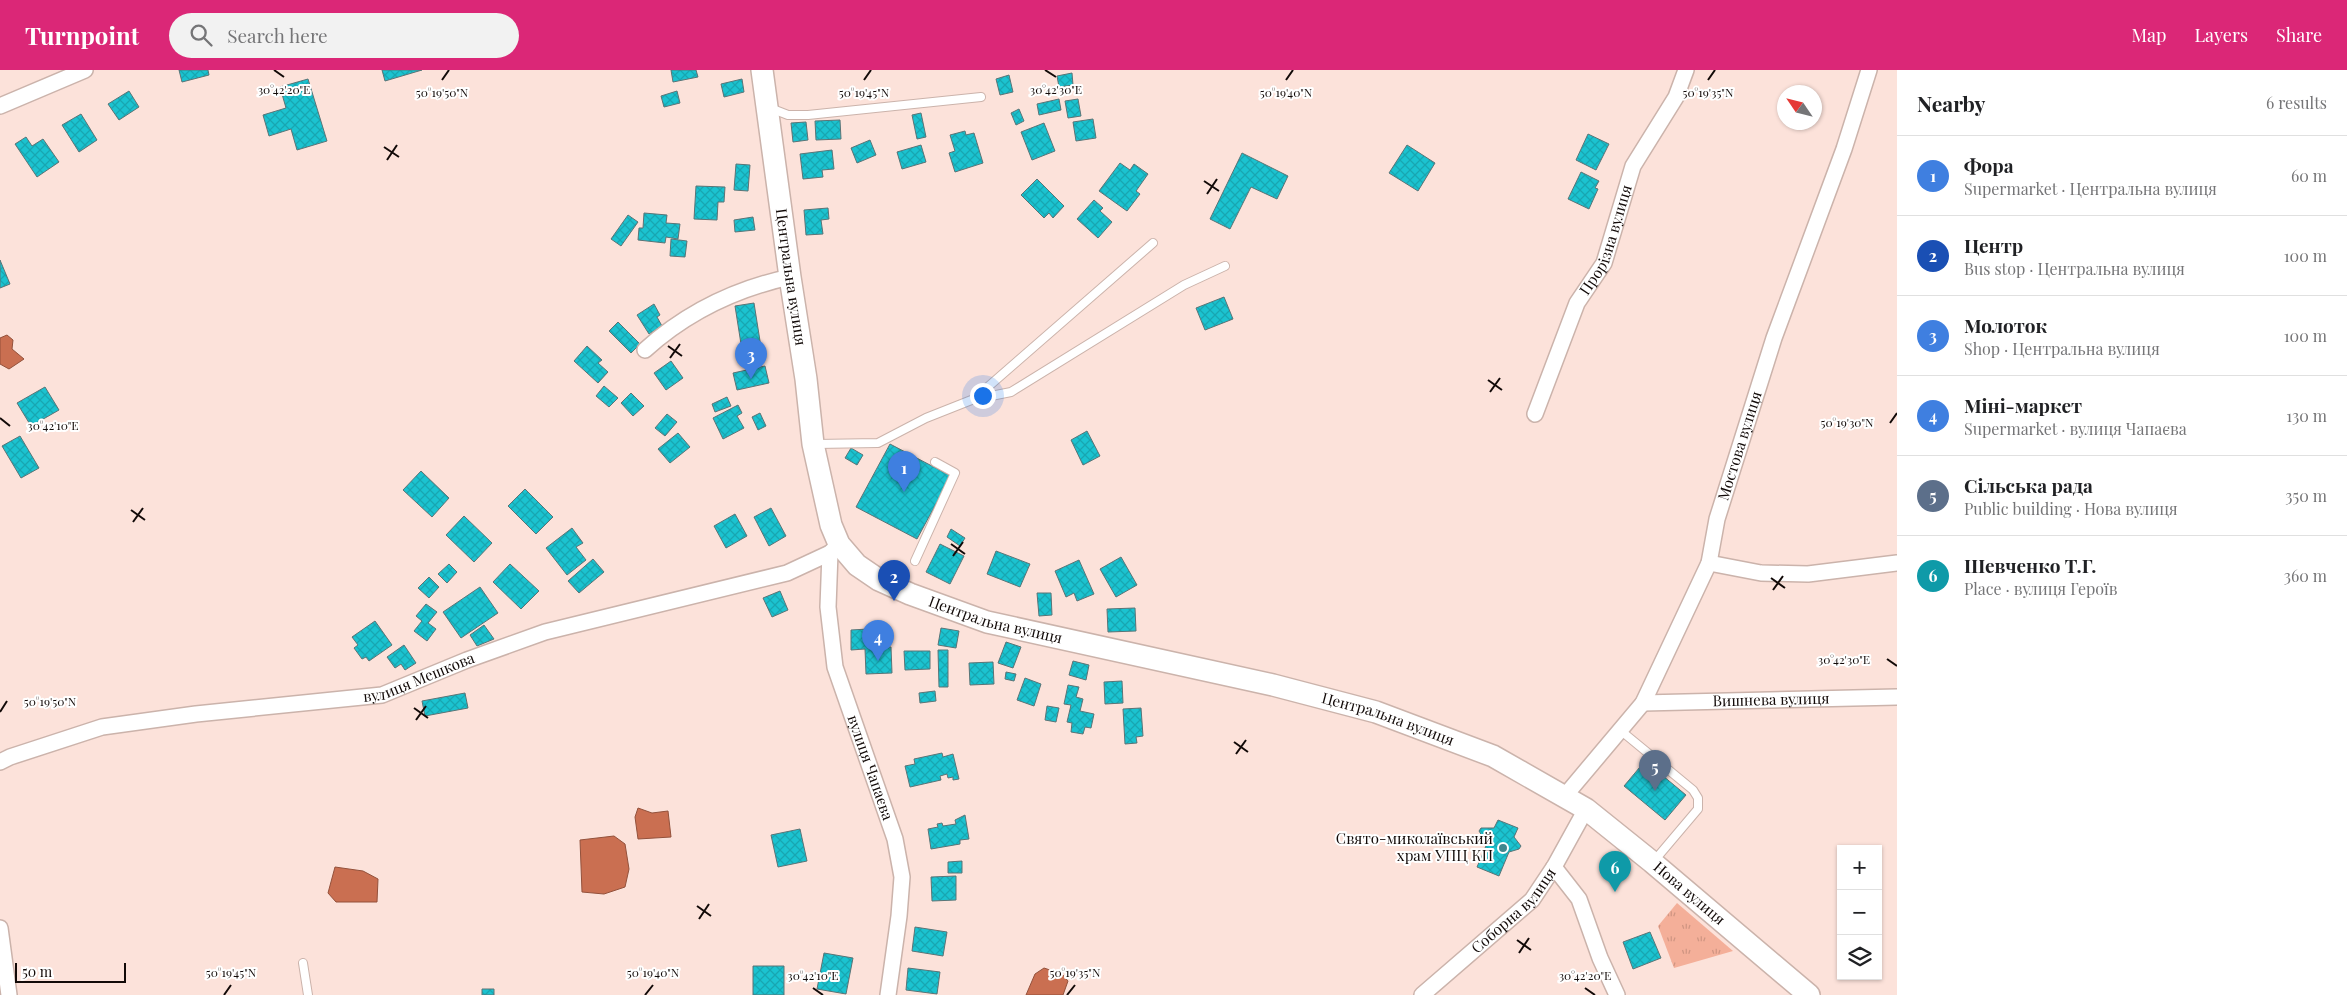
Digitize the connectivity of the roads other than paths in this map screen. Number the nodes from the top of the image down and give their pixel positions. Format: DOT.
graph roads {
  1 [pos="85,70"];
  2 [pos="762,70"];
  3 [pos="1686,70"];
  4 [pos="1869,70"];
  5 [pos="981,97"];
  6 [pos="0,106"];
  7 [pos="766,106"];
  8 [pos="1152,243"];
  9 [pos="1225,266"];
  10 [pos="790,276"];
  11 [pos="645,350"];
  12 [pos="974,399"];
  13 [pos="1535,414"];
  14 [pos="813,444"];
  15 [pos="935,462"];
  16 [pos="835,548"];
  17 [pos="915,561"];
  18 [pos="1709,563"];
  19 [pos="1897,563"];
  20 [pos="1897,697"];
  21 [pos="1643,703"];
  22 [pos="1620,730"];
  23 [pos="0,762"];
  24 [pos="1564,797"];
  25 [pos="1586,810"];
  26 [pos="1652,862"];
  27 [pos="1554,867"];
  28 [pos="0,928"];
  29 [pos="303,964"];
  30 [pos="9,995"];
  31 [pos="308,995"];
  32 [pos="888,995"];
  33 [pos="1422,995"];
  34 [pos="1617,995"];
  35 [pos="1810,995"];
  1 -- 6 [label="street"];
  2 -- 7 [label="street, Центральна вулиця"];
  3 -- 13 [label="street, Прорізна вулиця"];
  4 -- 18 [label="street, Мостова вулиця"];
  5 -- 7 [label="lane"];
  7 -- 10 [label="street, Центральна вулиця"];
  8 -- 12 [label="lane"];
  9 -- 12 [label="lane"];
  10 -- 11 [label="street"];
  10 -- 14 [label="street, Центральна вулиця"];
  12 -- 14 [label="lane"];
  14 -- 16 [label="street, Центральна вулиця"];
  15 -- 17 [label="lane"];
  16 -- 23 [label="street, вулиця Мешкова"];
  16 -- 24 [label="street, Центральна вулиця"];
  16 -- 32 [label="street, вулиця Чапаєва"];
  18 -- 19 [label="street"];
  18 -- 21 [label="street, Мостова вулиця"];
  20 -- 21 [label="street, Вишнева вулиця"];
  21 -- 22 [label="street, Мостова вулиця"];
  22 -- 24 [label="street, Мостова вулиця"];
  22 -- 26 [label="lane"];
  24 -- 25 [label="street, Нова вулиця"];
  25 -- 26 [label="street, Нова вулиця"];
  25 -- 27 [label="street, Соборна вулиця"];
  26 -- 35 [label="street, Нова вулиця"];
  27 -- 33 [label="street, Соборна вулиця"];
  27 -- 34 [label="street"];
  28 -- 30 [label="street"];
  29 -- 31 [label="lane"];
}
